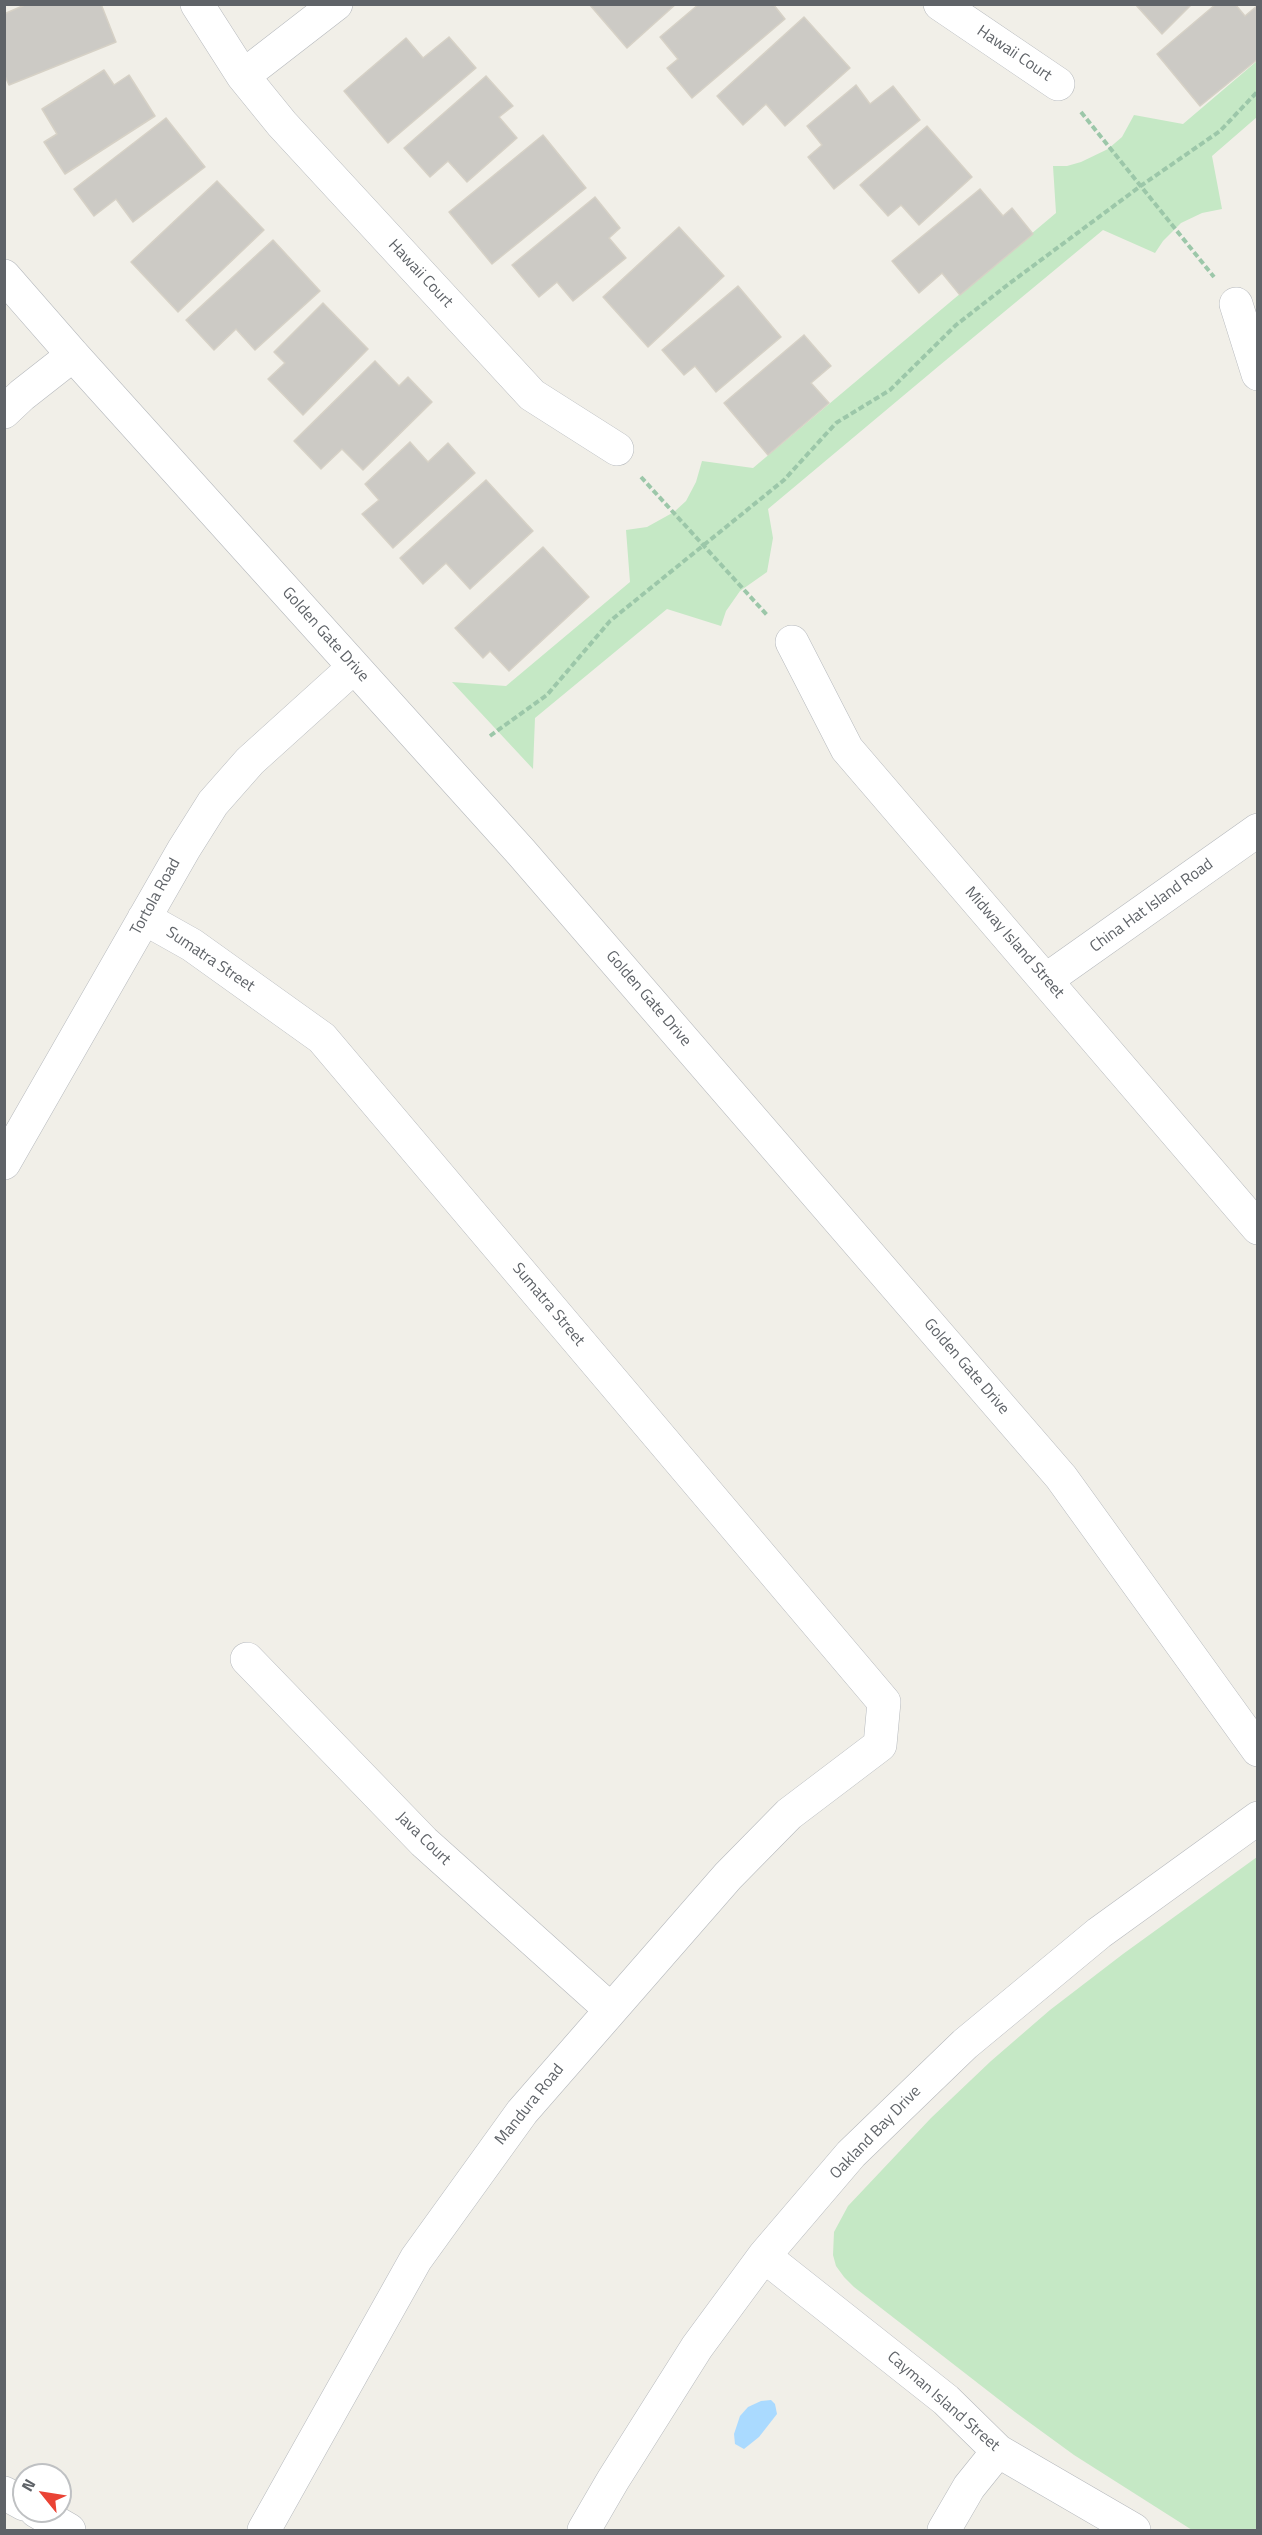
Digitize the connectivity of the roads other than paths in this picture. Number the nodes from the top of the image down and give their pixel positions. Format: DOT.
graph roads {
  1 [pos="197,4"];
  2 [pos="336,4"];
  3 [pos="940,4"];
  4 [pos="243,76"];
  5 [pos="1058,84"];
  6 [pos="4,276"];
  7 [pos="1236,304"];
  8 [pos="73,356"];
  9 [pos="1257,374"];
  10 [pos="4,412"];
  11 [pos="617,449"];
  12 [pos="792,642"];
  13 [pos="354,667"];
  14 [pos="1257,830"];
  15 [pos="144,918"];
  16 [pos="1046,980"];
  17 [pos="4,1163"];
  18 [pos="1257,1228"];
  19 [pos="247,1659"];
  20 [pos="880,1745"];
  21 [pos="1257,1750"];
  22 [pos="1257,1818"];
  23 [pos="610,2009"];
  24 [pos="764,2256"];
  25 [pos="998,2451"];
  26 [pos="264,2530"];
  27 [pos="584,2530"];
  28 [pos="944,2530"];
  29 [pos="1134,2530"];
  1 -- 4 [label="street, Hawaii Court"];
  2 -- 4 [label="street"];
  3 -- 5 [label="street, Hawaii Court"];
  4 -- 11 [label="street, Hawaii Court"];
  6 -- 8 [label="street, Golden Gate Drive"];
  7 -- 9 [label="street"];
  8 -- 10 [label="street"];
  8 -- 13 [label="street, Golden Gate Drive"];
  12 -- 16 [label="street, Midway Island Street"];
  13 -- 15 [label="street, Tortola Road"];
  13 -- 21 [label="street, Golden Gate Drive"];
  14 -- 16 [label="street, China Hat Island Road"];
  15 -- 17 [label="street, Tortola Road"];
  15 -- 20 [label="street, Sumatra Street"];
  16 -- 18 [label="street, Midway Island Street"];
  19 -- 23 [label="street, Java Court"];
  20 -- 23 [label="street, Mandura Road"];
  22 -- 24 [label="street, Oakland Bay Drive"];
  23 -- 26 [label="street, Mandura Road"];
  24 -- 25 [label="street, Cayman Island Street"];
  24 -- 27 [label="street, Oakland Bay Drive"];
  25 -- 28 [label="street"];
  25 -- 29 [label="street, Cayman Island Street"];
}
